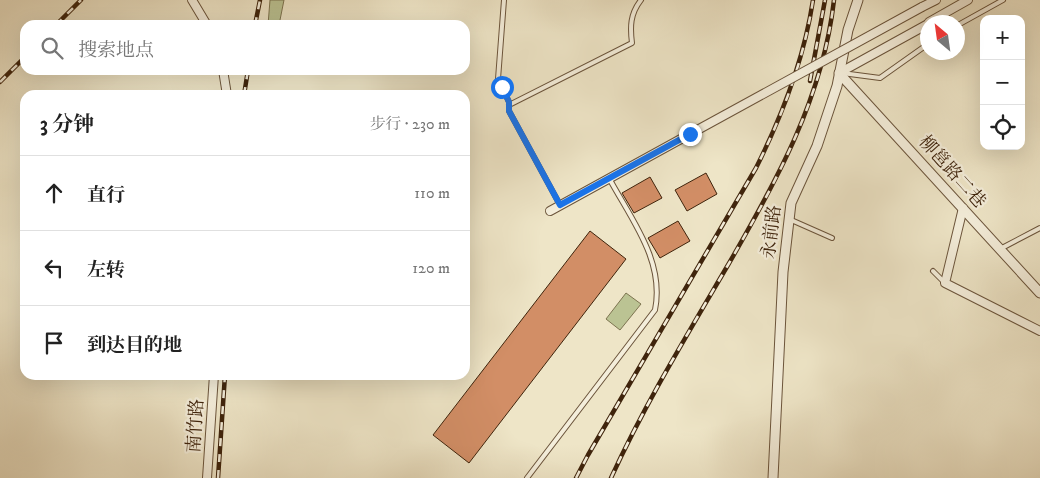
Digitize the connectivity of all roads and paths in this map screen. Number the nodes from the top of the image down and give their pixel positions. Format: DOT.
graph roads {
  1 [pos="192,0"];
  2 [pos="504,0"];
  3 [pos="641,0"];
  4 [pos="858,0"];
  5 [pos="936,0"];
  6 [pos="968,0"];
  7 [pos="1003,0"];
  8 [pos="942,15"];
  9 [pos="204,20"];
  10 [pos="965,21"];
  11 [pos="920,27"];
  12 [pos="920,50"];
  13 [pos="839,73"];
  14 [pos="224,75"];
  15 [pos="226,90"];
  16 [pos="509,105"];
  17 [pos="608,178"];
  18 [pos="560,205"];
  19 [pos="962,208"];
  20 [pos="550,211"];
  21 [pos="789,218"];
  22 [pos="1040,228"];
  23 [pos="832,238"];
  24 [pos="1000,249"];
  25 [pos="933,272"];
  26 [pos="945,283"];
  27 [pos="1040,293"];
  28 [pos="1040,331"];
  29 [pos="214,380"];
  30 [pos="207,478"];
  31 [pos="527,478"];
  32 [pos="773,478"];
  1 -- 9 [label="street"];
  2 -- 16 [label="lane"];
  3 -- 16 [label="lane"];
  4 -- 13 [label="street, 永前路"];
  5 -- 17 [label="street, bridge"];
  6 -- 8 [label="street"];
  7 -- 10 [label="lane"];
  11 -- 13 [label="street"];
  12 -- 13 [label="lane"];
  13 -- 19 [label="street, 柳邕路二巷"];
  13 -- 21 [label="street, 永前路"];
  14 -- 15 [label="street"];
  16 -- 18 [label="lane"];
  17 -- 18 [label="street"];
  17 -- 31 [label="lane"];
  18 -- 20 [label="street"];
  19 -- 24 [label="street, 柳邕路二巷"];
  19 -- 26 [label="street"];
  21 -- 23 [label="lane"];
  21 -- 32 [label="street, 永前路"];
  22 -- 24 [label="lane"];
  24 -- 27 [label="street, 柳邕路二巷"];
  25 -- 26 [label="lane"];
  26 -- 28 [label="street"];
  29 -- 30 [label="street, 南竹路"];
}
